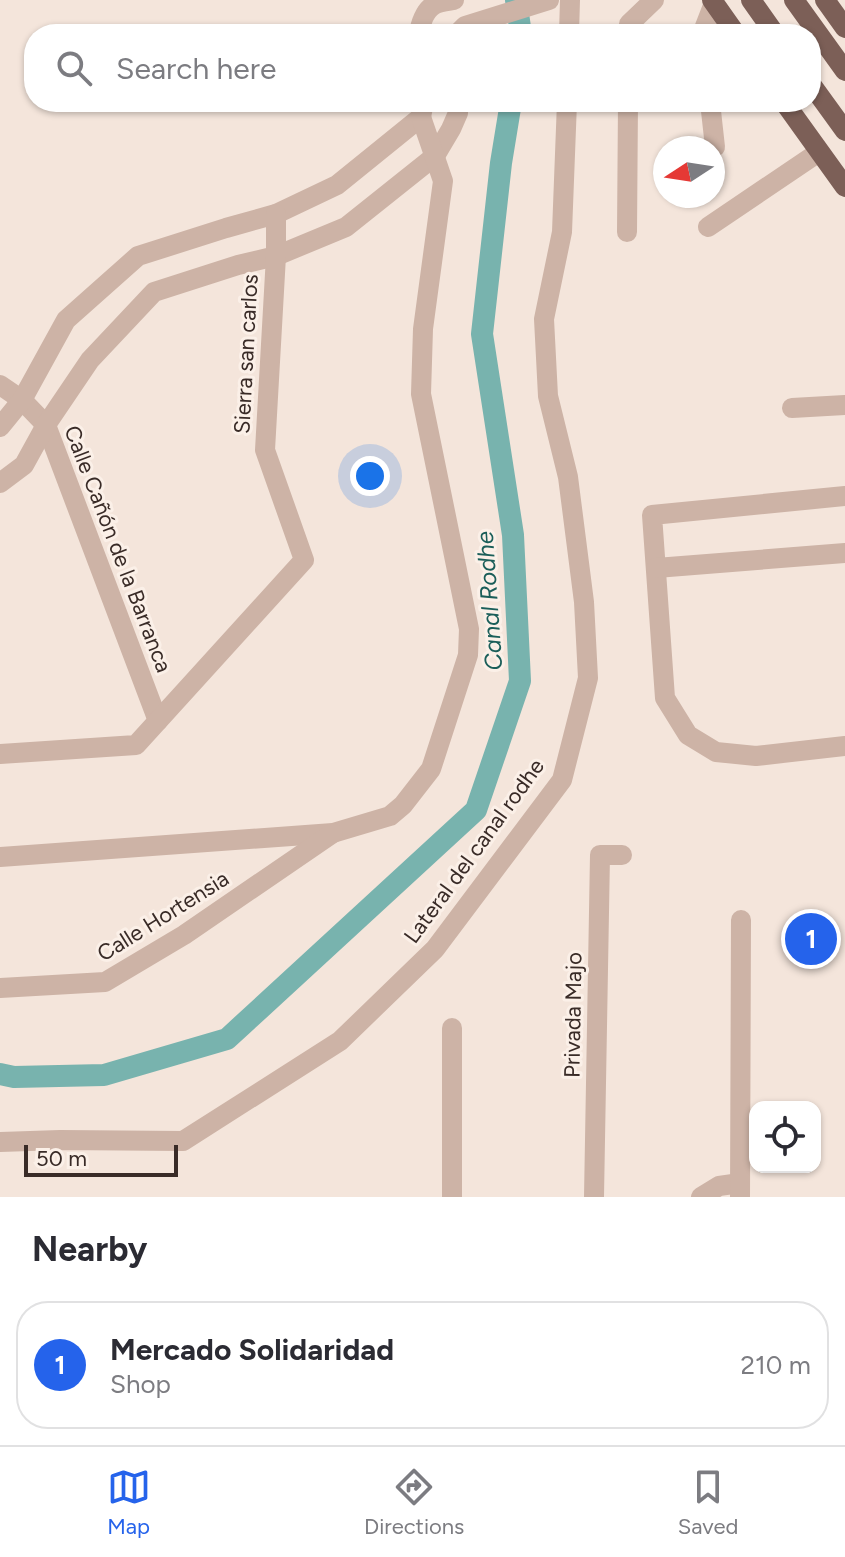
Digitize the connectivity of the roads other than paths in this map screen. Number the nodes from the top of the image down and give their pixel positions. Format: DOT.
graph roads {
  1 [pos="549,0"];
  2 [pos="570,0"];
  3 [pos="654,0"];
  4 [pos="751,0"];
  5 [pos="794,0"];
  6 [pos="825,0"];
  7 [pos="444,1"];
  8 [pos="713,1"];
  9 [pos="422,24"];
  10 [pos="457,24"];
  11 [pos="478,24"];
  12 [pos="569,24"];
  13 [pos="629,24"];
  14 [pos="705,24"];
  15 [pos="729,24"];
  16 [pos="768,24"];
  17 [pos="811,24"];
  18 [pos="845,28"];
  19 [pos="821,38"];
  20 [pos="845,71"];
  21 [pos="821,98"];
  22 [pos="420,112"];
  23 [pos="424,112"];
  24 [pos="458,112"];
  25 [pos="567,112"];
  26 [pos="628,112"];
  27 [pos="711,112"];
  28 [pos="791,112"];
  29 [pos="845,131"];
  30 [pos="714,136"];
  31 [pos="819,152"];
  32 [pos="435,156"];
  33 [pos="845,187"];
  34 [pos="276,214"];
  35 [pos="708,227"];
  36 [pos="627,232"];
  37 [pos="276,256"];
  38 [pos="0,385"];
  39 [pos="22,400"];
  40 [pos="845,405"];
  41 [pos="792,408"];
  42 [pos="46,425"];
  43 [pos="0,427"];
  44 [pos="0,483"];
  45 [pos="845,496"];
  46 [pos="845,553"];
  47 [pos="656,568"];
  48 [pos="158,721"];
  49 [pos="845,746"];
  50 [pos="0,754"];
  51 [pos="333,833"];
  52 [pos="622,855"];
  53 [pos="0,857"];
  54 [pos="741,920"];
  55 [pos="0,988"];
  56 [pos="452,1028"];
  57 [pos="0,1142"];
  58 [pos="740,1190"];
  59 [pos="452,1197"];
  60 [pos="594,1197"];
  61 [pos="701,1197"];
  1 -- 11 [label="street"];
  2 -- 12 [label="street"];
  3 -- 13 [label="street"];
  4 -- 16 [label="main road"];
  5 -- 17 [label="main road"];
  6 -- 18 [label="main road"];
  7 -- 9 [label="street"];
  7 -- 10 [label="street"];
  8 -- 14 [label="street"];
  8 -- 15 [label="main road"];
  19 -- 20 [label="main road"];
  21 -- 29 [label="main road"];
  22 -- 34 [label="street"];
  23 -- 32 [label="street"];
  24 -- 32 [label="street"];
  25 -- 57 [label="street, Lateral del canal rodhe"];
  26 -- 36 [label="street"];
  27 -- 30 [label="street"];
  28 -- 31 [label="main road"];
  31 -- 33 [label="main road"];
  31 -- 35 [label="street"];
  32 -- 37 [label="street"];
  32 -- 51 [label="street"];
  34 -- 37 [label="street, Sierra san carlos"];
  34 -- 39 [label="street"];
  37 -- 42 [label="street"];
  37 -- 48 [label="street, Sierra san carlos"];
  38 -- 39 [label="street, Calle Cañón de la Barranca"];
  39 -- 42 [label="street, Calle Cañón de la Barranca"];
  39 -- 43 [label="street"];
  40 -- 41 [label="street"];
  42 -- 44 [label="street"];
  42 -- 48 [label="street, Calle Cañón de la Barranca"];
  45 -- 47 [label="street"];
  46 -- 47 [label="street"];
  47 -- 49 [label="street"];
  48 -- 50 [label="street"];
  51 -- 53 [label="street"];
  51 -- 55 [label="street, Calle Hortensia"];
  52 -- 60 [label="street, Privada Majo"];
  54 -- 58 [label="street"];
  56 -- 59 [label="street"];
  58 -- 61 [label="street"];
}
